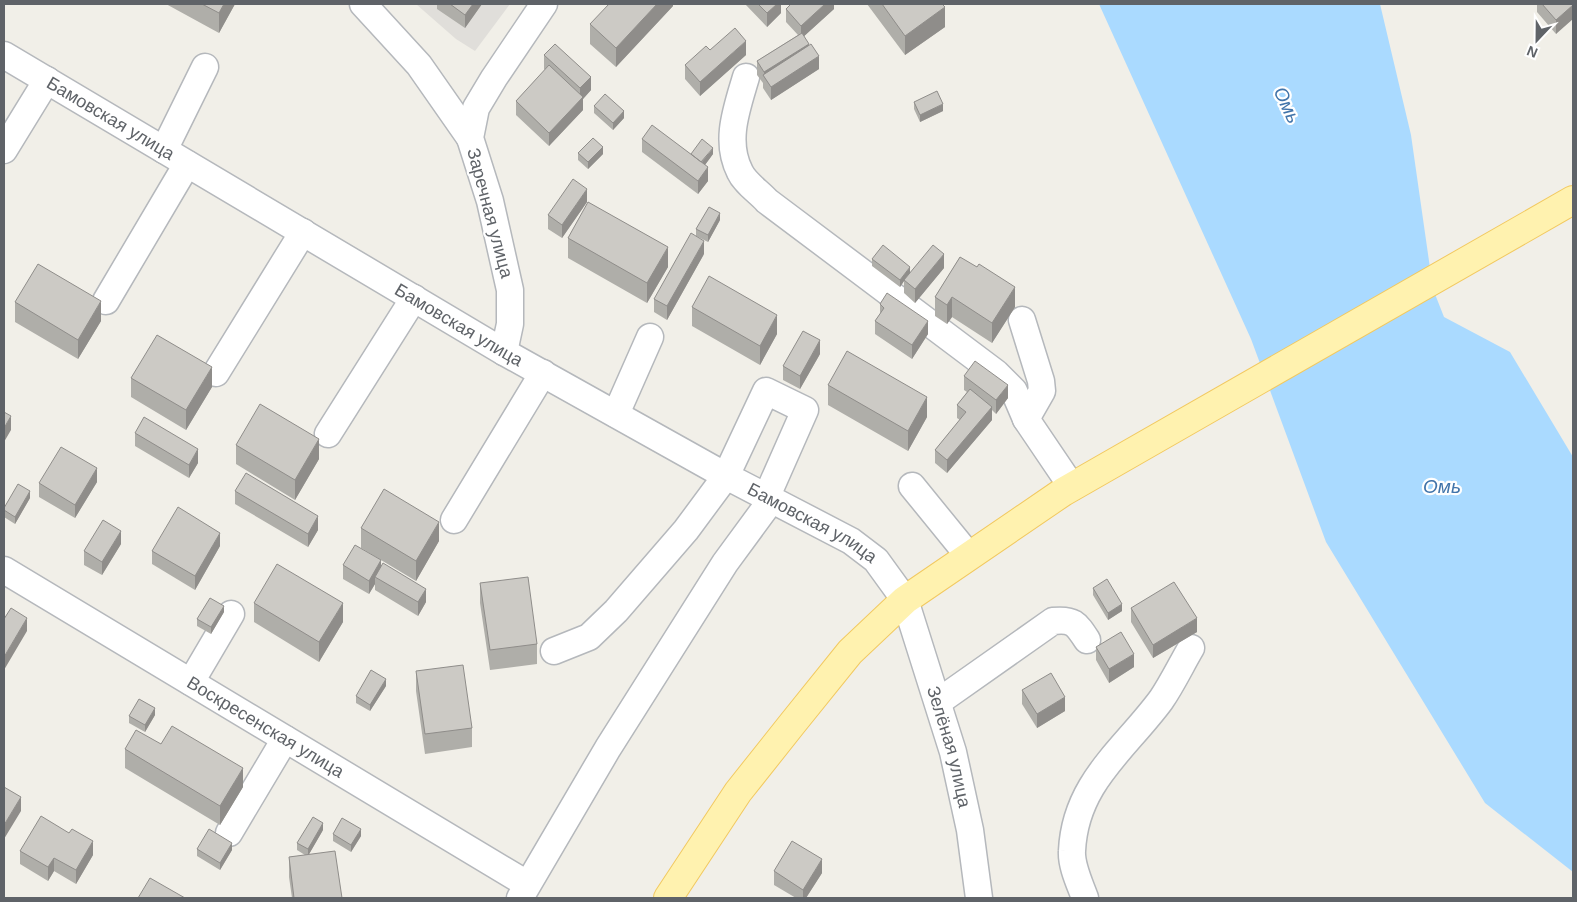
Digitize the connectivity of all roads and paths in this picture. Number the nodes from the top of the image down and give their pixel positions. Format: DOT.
graph roads {
  1 [pos="363,4"];
  2 [pos="544,4"];
  3 [pos="4,55"];
  4 [pos="205,67"];
  5 [pos="746,77"];
  6 [pos="47,80"];
  7 [pos="470,138"];
  8 [pos="4,150"];
  9 [pos="164,150"];
  10 [pos="187,164"];
  11 [pos="1570,202"];
  12 [pos="303,232"];
  13 [pos="414,298"];
  14 [pos="106,301"];
  15 [pos="1022,320"];
  16 [pos="650,337"];
  17 [pos="504,352"];
  18 [pos="216,373"];
  19 [pos="543,373"];
  20 [pos="616,414"];
  21 [pos="1026,419"];
  22 [pos="328,434"];
  23 [pos="726,476"];
  24 [pos="912,486"];
  25 [pos="1072,486"];
  26 [pos="770,498"];
  27 [pos="454,520"];
  28 [pos="969,556"];
  29 [pos="4,570"];
  30 [pos="905,600"];
  31 [pos="232,614"];
  32 [pos="1087,640"];
  33 [pos="1191,648"];
  34 [pos="554,651"];
  35 [pos="190,682"];
  36 [pos="938,702"];
  37 [pos="285,739"];
  38 [pos="229,834"];
  39 [pos="524,891"];
  40 [pos="668,898"];
  41 [pos="979,898"];
  42 [pos="1085,898"];
  1 -- 7 [label="street"];
  2 -- 7 [label="street, Заречная улица"];
  3 -- 6 [label="street, Бамовская улица"];
  4 -- 9 [label="street"];
  5 -- 21 [label="street"];
  6 -- 8 [label="street"];
  6 -- 9 [label="street, Бамовская улица"];
  7 -- 17 [label="street, Заречная улица"];
  9 -- 10 [label="street, Бамовская улица"];
  10 -- 12 [label="street, Бамовская улица"];
  10 -- 14 [label="street"];
  11 -- 25 [label="main road"];
  12 -- 13 [label="street, Бамовская улица"];
  12 -- 18 [label="street"];
  13 -- 17 [label="street, Бамовская улица"];
  13 -- 22 [label="street"];
  15 -- 21 [label="street"];
  16 -- 20 [label="street"];
  17 -- 19 [label="street, Бамовская улица"];
  19 -- 20 [label="street, Бамовская улица"];
  19 -- 27 [label="street"];
  20 -- 23 [label="street, Бамовская улица"];
  21 -- 25 [label="street"];
  23 -- 26 [label="street, Бамовская улица"];
  23 -- 26 [label="street"];
  23 -- 34 [label="street"];
  24 -- 28 [label="street"];
  25 -- 28 [label="main road"];
  26 -- 30 [label="street, Бамовская улица"];
  26 -- 39 [label="street"];
  28 -- 30 [label="main road"];
  29 -- 35 [label="street, Воскресенская улица"];
  30 -- 36 [label="street, Зелёная улица"];
  30 -- 40 [label="main road"];
  31 -- 35 [label="street"];
  32 -- 36 [label="street"];
  33 -- 42 [label="street"];
  35 -- 37 [label="street, Воскресенская улица"];
  36 -- 41 [label="street, Зелёная улица"];
  37 -- 38 [label="street"];
  37 -- 39 [label="street, Воскресенская улица"];
}
